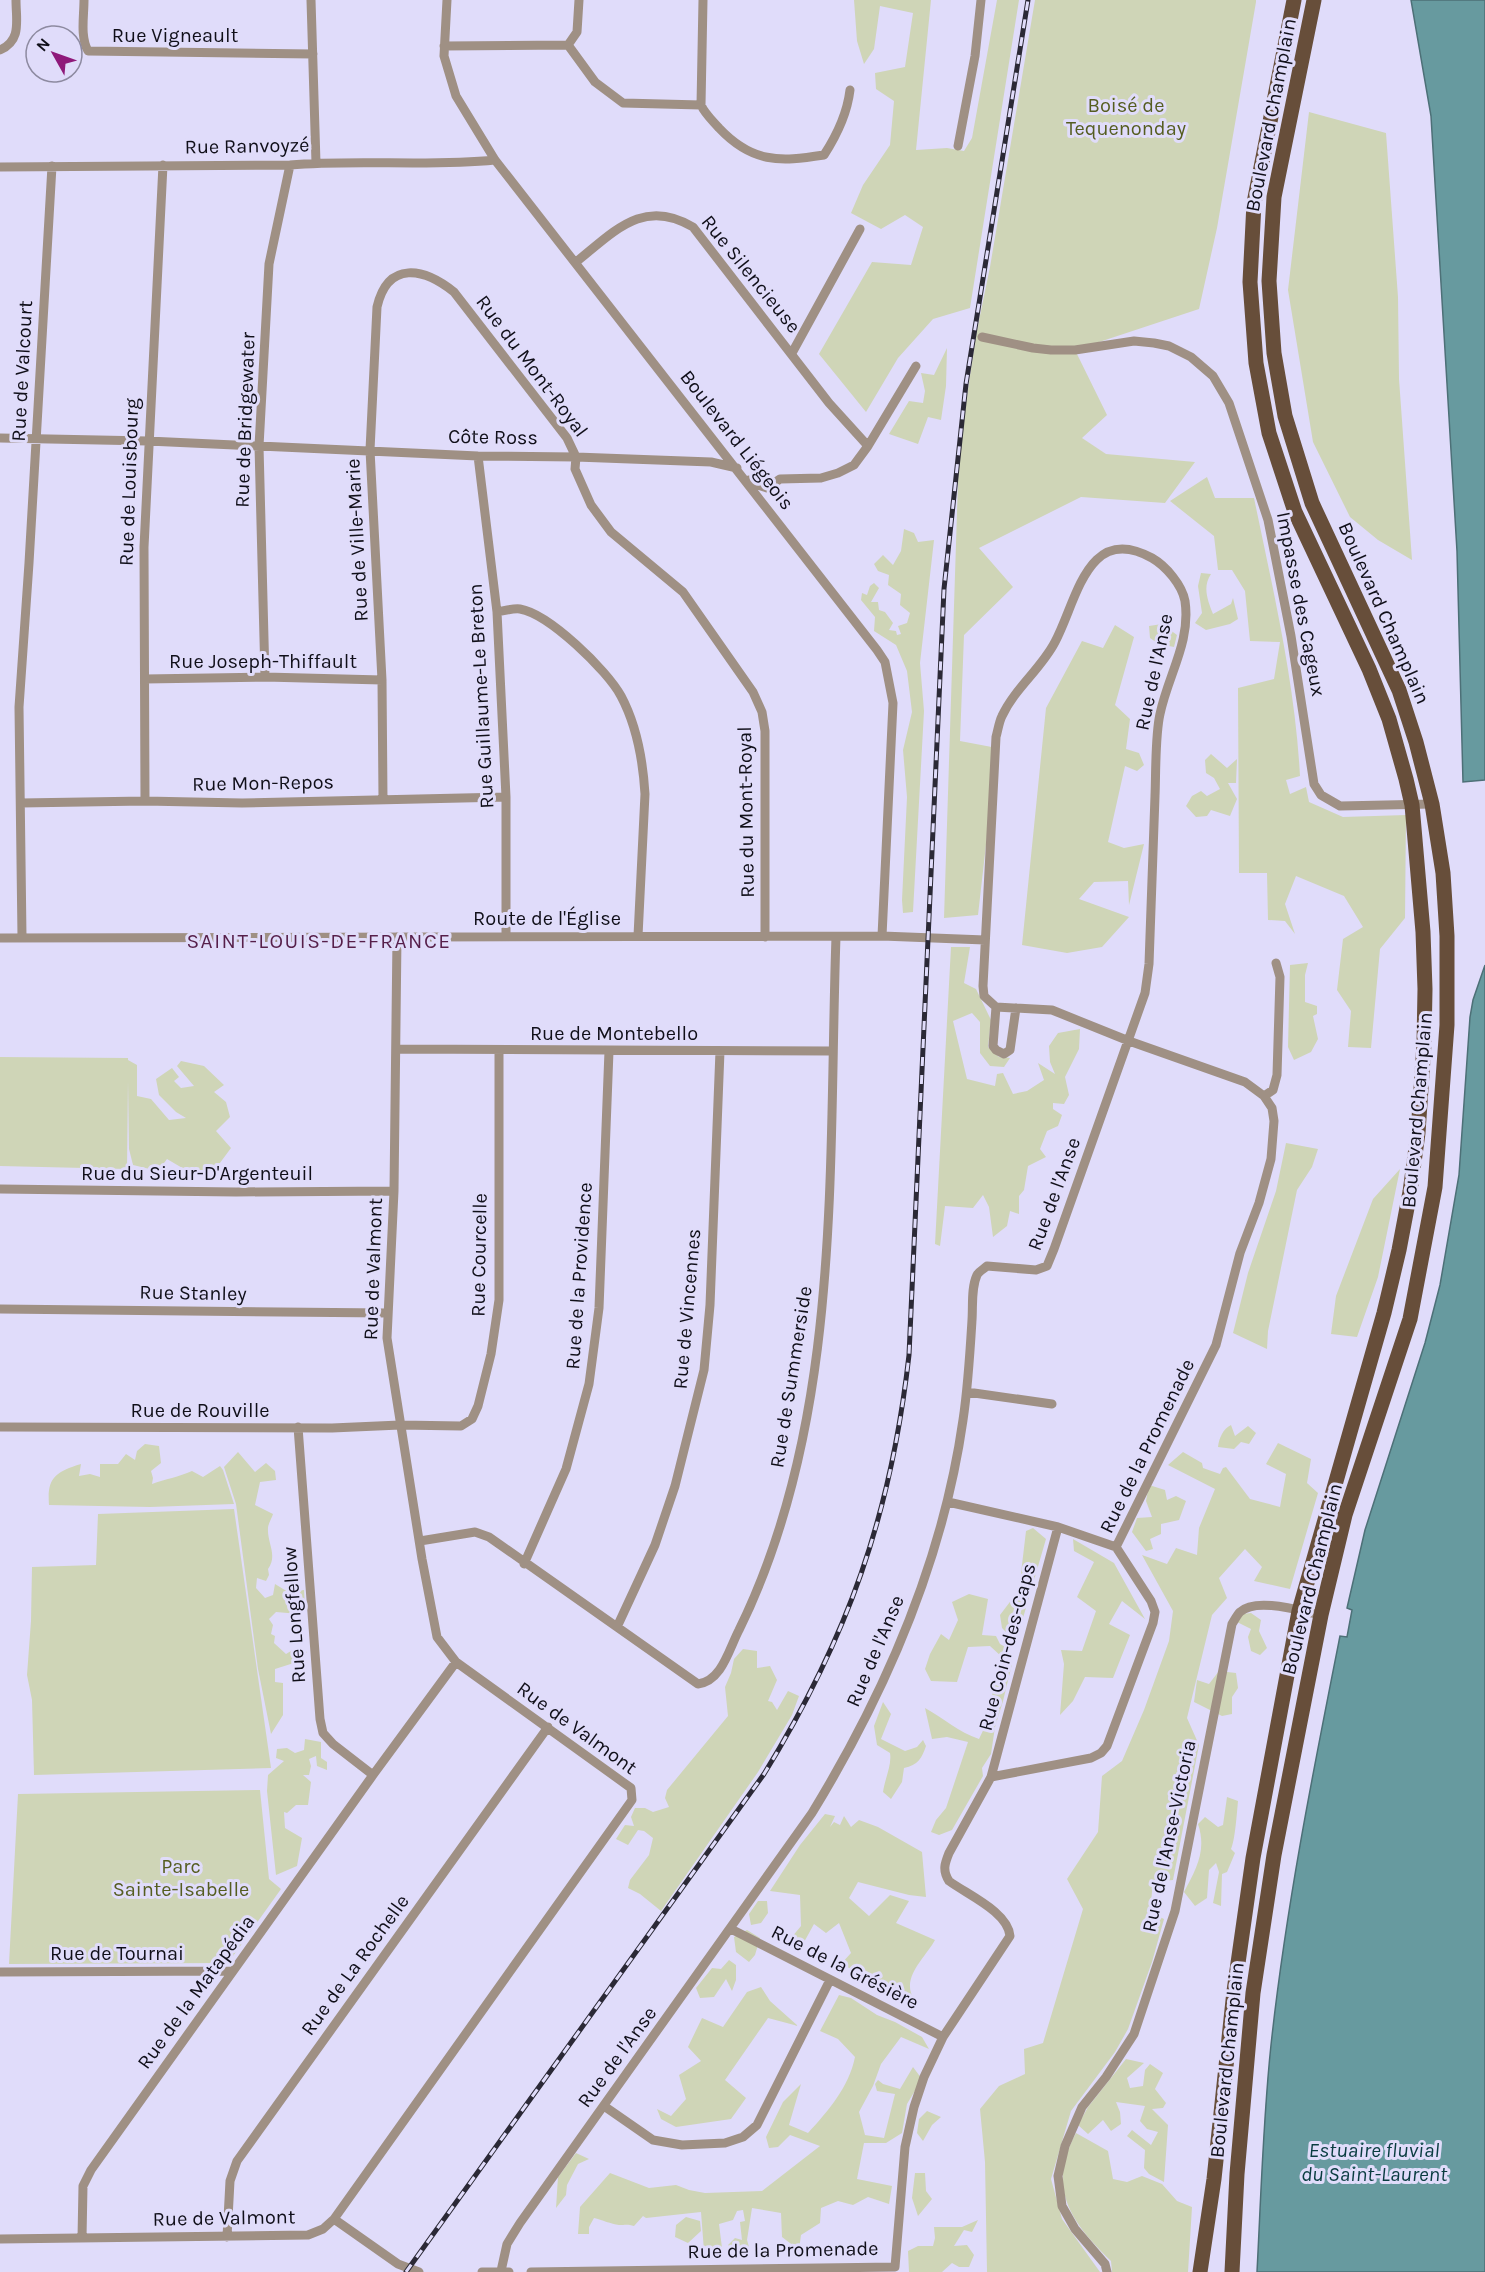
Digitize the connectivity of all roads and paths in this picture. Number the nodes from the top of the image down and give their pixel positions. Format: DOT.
graph roads {
  1 [pos="16,0"];
  2 [pos="84,0"];
  3 [pos="311,0"];
  4 [pos="447,0"];
  5 [pos="579,0"];
  6 [pos="703,0"];
  7 [pos="981,0"];
  8 [pos="1294,0"];
  9 [pos="1314,0"];
  10 [pos="568,45"];
  11 [pos="444,46"];
  12 [pos="0,50"];
  13 [pos="313,54"];
  14 [pos="850,90"];
  15 [pos="701,105"];
  16 [pos="958,146"];
  17 [pos="495,160"];
  18 [pos="316,163"];
  19 [pos="164,165"];
  20 [pos="290,165"];
  21 [pos="52,166"];
  22 [pos="0,167"];
  23 [pos="860,229"];
  24 [pos="576,262"];
  25 [pos="388,282"];
  26 [pos="982,337"];
  27 [pos="792,353"];
  28 [pos="915,366"];
  29 [pos="0,438"];
  30 [pos="36,438"];
  31 [pos="148,441"];
  32 [pos="259,446"];
  33 [pos="868,446"];
  34 [pos="370,450"];
  35 [pos="478,456"];
  36 [pos="576,457"];
  37 [pos="735,466"];
  38 [pos="497,612"];
  39 [pos="265,678"];
  40 [pos="145,679"];
  41 [pos="382,680"];
  42 [pos="506,798"];
  43 [pos="383,799"];
  44 [pos="145,801"];
  45 [pos="21,803"];
  46 [pos="1432,804"];
  47 [pos="1412,805"];
  48 [pos="506,936"];
  49 [pos="638,936"];
  50 [pos="882,936"];
  51 [pos="397,937"];
  52 [pos="765,937"];
  53 [pos="836,937"];
  54 [pos="0,938"];
  55 [pos="22,938"];
  56 [pos="985,940"];
  57 [pos="1276,963"];
  58 [pos="996,1006"];
  59 [pos="1016,1008"];
  60 [pos="1129,1041"];
  61 [pos="396,1049"];
  62 [pos="499,1050"];
  63 [pos="609,1051"];
  64 [pos="720,1051"];
  65 [pos="832,1051"];
  66 [pos="1264,1096"];
  67 [pos="0,1190"];
  68 [pos="394,1191"];
  69 [pos="0,1309"];
  70 [pos="386,1313"];
  71 [pos="967,1392"];
  72 [pos="1052,1404"];
  73 [pos="400,1425"];
  74 [pos="0,1427"];
  75 [pos="298,1427"];
  76 [pos="948,1502"];
  77 [pos="1058,1527"];
  78 [pos="420,1541"];
  79 [pos="1116,1547"];
  80 [pos="524,1564"];
  81 [pos="1299,1611"];
  82 [pos="1321,1615"];
  83 [pos="617,1627"];
  84 [pos="456,1662"];
  85 [pos="548,1727"];
  86 [pos="373,1775"];
  87 [pos="991,1777"];
  88 [pos="731,1929"];
  89 [pos="233,1971"];
  90 [pos="0,1972"];
  91 [pos="830,1980"];
  92 [pos="943,2037"];
  93 [pos="604,2106"];
  94 [pos="334,2219"];
  95 [pos="227,2237"];
  96 [pos="82,2238"];
  97 [pos="0,2239"];
  98 [pos="895,2269"];
  99 [pos="501,2271"];
  100 [pos="419,2272"];
  101 [pos="482,2272"];
  102 [pos="509,2272"];
  103 [pos="531,2272"];
  104 [pos="1107,2272"];
  105 [pos="1200,2272"];
  106 [pos="1232,2272"];
  1 -- 12 [label="street"];
  2 -- 13 [label="street, Rue Vigneault"];
  3 -- 13 [label="street"];
  4 -- 11 [label="street, Boulevard Liégeois"];
  5 -- 10 [label="street"];
  6 -- 15 [label="street"];
  7 -- 16 [label="street"];
  8 -- 47 [label="main road, Boulevard Champlain"];
  9 -- 46 [label="main road, Boulevard Champlain"];
  10 -- 11 [label="street"];
  10 -- 15 [label="street"];
  11 -- 17 [label="street, Boulevard Liégeois"];
  13 -- 18 [label="street"];
  14 -- 15 [label="street"];
  17 -- 18 [label="street, Rue Ranvoyzé"];
  17 -- 24 [label="street, Boulevard Liégeois"];
  18 -- 20 [label="street, Rue Ranvoyzé"];
  19 -- 20 [label="street, Rue Ranvoyzé"];
  19 -- 21 [label="street, Rue Ranvoyzé"];
  19 -- 31 [label="street, Rue de Louisbourg"];
  20 -- 32 [label="street, Rue de Bridgewater"];
  21 -- 22 [label="street, Rue Ranvoyzé"];
  21 -- 30 [label="street, Rue de Valcourt"];
  23 -- 27 [label="street"];
  24 -- 27 [label="street, Rue Silencieuse"];
  24 -- 37 [label="street, Boulevard Liégeois"];
  25 -- 34 [label="street, Rue de Ville-Marie"];
  25 -- 36 [label="street, Rue du Mont-Royal"];
  26 -- 47 [label="street, Impasse des Cageux"];
  27 -- 33 [label="street, Rue Silencieuse"];
  28 -- 33 [label="street"];
  29 -- 30 [label="street, Côte Ross"];
  30 -- 31 [label="street, Côte Ross"];
  30 -- 45 [label="street, Rue de Valcourt"];
  31 -- 32 [label="street, Côte Ross"];
  31 -- 40 [label="street, Rue de Louisbourg"];
  32 -- 34 [label="street, Côte Ross"];
  32 -- 39 [label="street, Rue de Bridgewater"];
  33 -- 37 [label="street"];
  34 -- 35 [label="street, Côte Ross"];
  34 -- 41 [label="street, Rue de Ville-Marie"];
  35 -- 36 [label="street, Côte Ross"];
  35 -- 38 [label="street, Rue Guillaume-Le Breton"];
  36 -- 37 [label="street, Côte Ross"];
  36 -- 52 [label="street, Rue du Mont-Royal"];
  37 -- 50 [label="street, Boulevard Liégeois"];
  38 -- 42 [label="street, Rue Guillaume-Le Breton"];
  38 -- 49 [label="street"];
  39 -- 40 [label="street, Rue Joseph-Thiffault"];
  39 -- 41 [label="street, Rue Joseph-Thiffault"];
  40 -- 44 [label="street, Rue de Louisbourg"];
  41 -- 43 [label="street, Rue de Ville-Marie"];
  42 -- 43 [label="street, Rue Mon-Repos"];
  42 -- 48 [label="street, Rue Guillaume-Le Breton"];
  43 -- 44 [label="street, Rue Mon-Repos"];
  44 -- 45 [label="street, Rue Mon-Repos"];
  45 -- 55 [label="street, Rue de Valcourt"];
  46 -- 47 [label="street, Impasse des Cageux"];
  46 -- 82 [label="main road, Boulevard Champlain"];
  47 -- 81 [label="main road, Boulevard Champlain"];
  48 -- 49 [label="street, Route de l'Église"];
  48 -- 51 [label="street, Route de l'Église"];
  49 -- 52 [label="street, Route de l'Église"];
  50 -- 53 [label="street, Route de l'Église"];
  50 -- 56 [label="street, Route de l'Église"];
  51 -- 55 [label="street, Route de l'Église"];
  51 -- 61 [label="street, Rue de Valmont"];
  52 -- 53 [label="street, Route de l'Église"];
  53 -- 65 [label="street, Rue de Summerside"];
  54 -- 55 [label="street, Route de l'Église"];
  56 -- 58 [label="street, Rue de l'Anse"];
  56 -- 60 [label="street, Rue de l'Anse"];
  57 -- 66 [label="street"];
  58 -- 59 [label="street"];
  58 -- 59 [label="street"];
  59 -- 60 [label="street"];
  60 -- 66 [label="street"];
  60 -- 71 [label="street, Rue de l'Anse"];
  61 -- 62 [label="street, Rue de Montebello"];
  61 -- 68 [label="street, Rue de Valmont"];
  62 -- 63 [label="street, Rue de Montebello"];
  62 -- 73 [label="street, Rue Courcelle"];
  63 -- 64 [label="street, Rue de Montebello"];
  63 -- 80 [label="street, Rue de la Providence"];
  64 -- 65 [label="street, Rue de Montebello"];
  64 -- 83 [label="street, Rue de Vincennes"];
  65 -- 83 [label="street, Rue de Summerside"];
  66 -- 79 [label="street, Rue de la Promenade"];
  67 -- 68 [label="street, Rue du Sieur-D'Argenteuil"];
  68 -- 70 [label="street, Rue de Valmont"];
  69 -- 70 [label="street, Rue Stanley"];
  70 -- 73 [label="street, Rue de Valmont"];
  71 -- 72 [label="street"];
  71 -- 76 [label="street, Rue de l'Anse"];
  73 -- 75 [label="street, Rue de Rouville"];
  73 -- 78 [label="street, Rue de Valmont"];
  74 -- 75 [label="street, Rue de Rouville"];
  75 -- 86 [label="street, Rue Longfellow"];
  76 -- 77 [label="street"];
  76 -- 88 [label="street, Rue de l'Anse"];
  77 -- 79 [label="street"];
  77 -- 87 [label="street, Rue Coin-des-Caps"];
  78 -- 80 [label="street, Rue de Summerside"];
  78 -- 84 [label="street, Rue de Valmont"];
  79 -- 87 [label="street, Rue de la Promenade"];
  80 -- 83 [label="street, Rue de Summerside"];
  81 -- 82 [label="street, Rue de l'Anse-Victoria"];
  81 -- 104 [label="street, Rue de l'Anse-Victoria"];
  81 -- 105 [label="main road, Boulevard Champlain"];
  82 -- 106 [label="main road, Boulevard Champlain"];
  84 -- 85 [label="street, Rue de Valmont"];
  84 -- 86 [label="street, Rue de la Matapédia"];
  85 -- 94 [label="street, Rue de Valmont"];
  85 -- 95 [label="street, Rue de La Rochelle"];
  86 -- 89 [label="street, Rue de la Matapédia"];
  87 -- 92 [label="street, Rue de la Promenade"];
  88 -- 91 [label="street, Rue de la Grésière"];
  88 -- 93 [label="street, Rue de l'Anse"];
  89 -- 90 [label="street, Rue de Tournai"];
  89 -- 96 [label="street, Rue de la Matapédia"];
  91 -- 92 [label="street, Rue de la Grésière"];
  91 -- 93 [label="street"];
  92 -- 98 [label="street, Rue de la Promenade"];
  93 -- 99 [label="street, Rue de l'Anse"];
  94 -- 95 [label="street, Rue de Valmont"];
  94 -- 100 [label="street"];
  95 -- 96 [label="street, Rue de Valmont"];
  96 -- 97 [label="street, Rue de Valmont"];
  98 -- 103 [label="street, Rue de la Promenade"];
  99 -- 101 [label="street"];
  99 -- 102 [label="street"];
}
